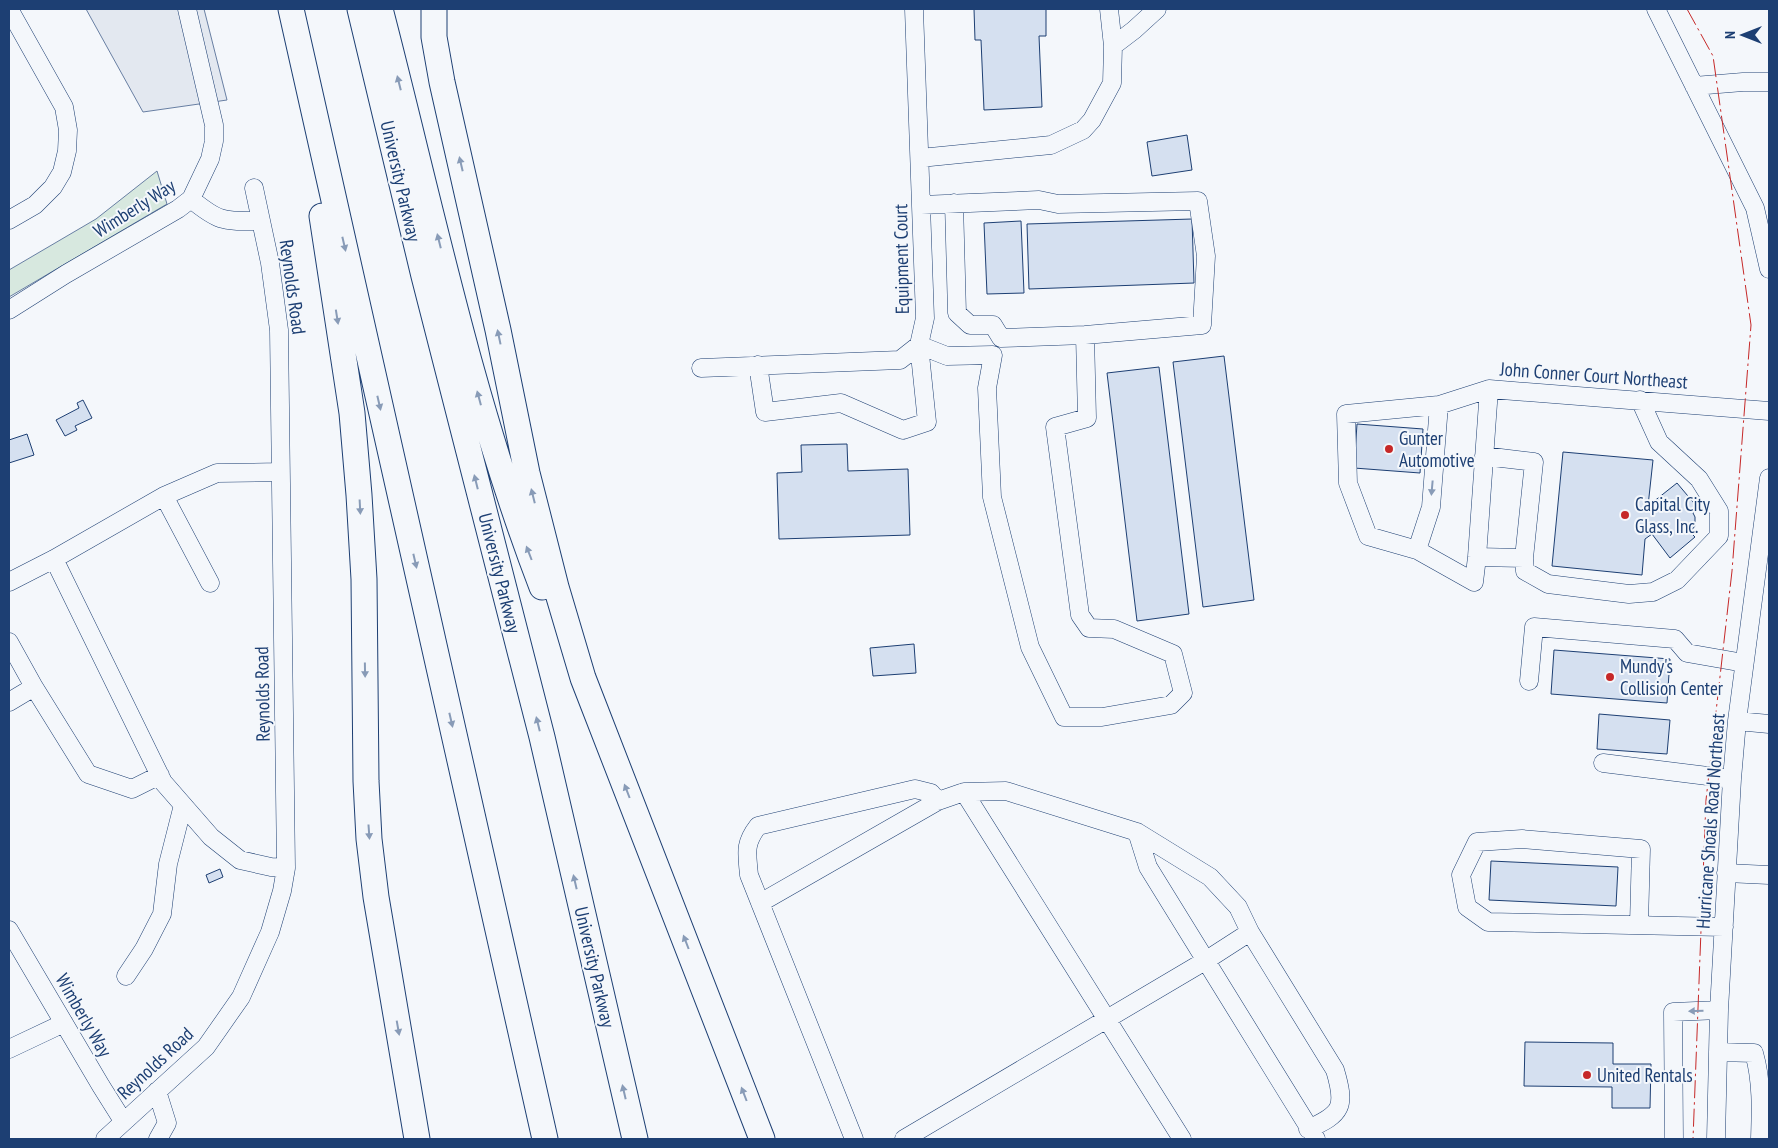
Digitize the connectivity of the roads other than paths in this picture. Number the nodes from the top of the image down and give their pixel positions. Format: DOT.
graph roads {
  1 [pos="9,9"];
  2 [pos="187,9"];
  3 [pos="291,9"];
  4 [pos="360,9"];
  5 [pos="380,9"];
  6 [pos="434,9"];
  7 [pos="914,9"];
  8 [pos="1109,9"];
  9 [pos="1157,9"];
  10 [pos="1656,9"];
  11 [pos="1113,46"];
  12 [pos="1769,82"];
  13 [pos="1694,86"];
  14 [pos="920,158"];
  15 [pos="254,188"];
  16 [pos="191,199"];
  17 [pos="954,203"];
  18 [pos="921,205"];
  19 [pos="9,220"];
  20 [pos="261,221"];
  21 [pos="1768,262"];
  22 [pos="9,310"];
  23 [pos="1085,335"];
  24 [pos="1000,338"];
  25 [pos="919,345"];
  26 [pos="993,355"];
  27 [pos="758,365"];
  28 [pos="701,368"];
  29 [pos="1489,388"];
  30 [pos="1640,400"];
  31 [pos="1439,405"];
  32 [pos="1769,411"];
  33 [pos="1484,456"];
  34 [pos="280,472"];
  35 [pos="1769,478"];
  36 [pos="164,496"];
  37 [pos="1417,550"];
  38 [pos="1477,557"];
  39 [pos="1524,558"];
  40 [pos="54,559"];
  41 [pos="9,582"];
  42 [pos="210,583"];
  43 [pos="9,642"];
  44 [pos="1744,663"];
  45 [pos="583,678"];
  46 [pos="1529,680"];
  47 [pos="34,687"];
  48 [pos="9,702"];
  49 [pos="1737,720"];
  50 [pos="1769,724"];
  51 [pos="1603,763"];
  52 [pos="160,774"];
  53 [pos="1732,779"];
  54 [pos="964,792"];
  55 [pos="938,800"];
  56 [pos="183,805"];
  57 [pos="1137,832"];
  58 [pos="286,868"];
  59 [pos="1726,873"];
  60 [pos="1769,874"];
  61 [pos="760,903"];
  62 [pos="1639,924"];
  63 [pos="1724,927"];
  64 [pos="9,930"];
  65 [pos="1250,932"];
  66 [pos="1205,960"];
  67 [pos="126,976"];
  68 [pos="1719,1010"];
  69 [pos="1106,1019"];
  70 [pos="64,1023"];
  71 [pos="9,1049"];
  72 [pos="1718,1052"];
  73 [pos="1762,1052"];
  74 [pos="157,1091"];
  75 [pos="124,1121"];
  76 [pos="1312,1134"];
  77 [pos="105,1139"];
  78 [pos="158,1139"];
  79 [pos="417,1139"];
  80 [pos="545,1139"];
  81 [pos="635,1139"];
  82 [pos="762,1139"];
  83 [pos="854,1139"];
  84 [pos="904,1139"];
  85 [pos="1182,1139"];
  86 [pos="1674,1139"];
  87 [pos="1716,1139"];
  88 [pos="1760,1139"];
  1 -- 19 [label="street"];
  2 -- 16 [label="street, Wimberly Way"];
  3 -- 79 [label="highway, one-way"];
  3 -- 80 [label="highway, one-way"];
  81 -- 4 [label="highway, University Parkway, one-way"];
  45 -- 5 [label="highway, one-way"];
  45 -- 6 [label="highway, one-way"];
  7 -- 14 [label="street, Equipment Court"];
  8 -- 11 [label="street"];
  9 -- 11 [label="street"];
  10 -- 13 [label="street"];
  11 -- 14 [label="street"];
  12 -- 13 [label="street"];
  13 -- 21 [label="street"];
  14 -- 18 [label="street, Equipment Court"];
  15 -- 20 [label="street, Reynolds Road"];
  16 -- 20 [label="street"];
  16 -- 22 [label="street, Wimberly Way"];
  17 -- 18 [label="street"];
  17 -- 23 [label="street"];
  17 -- 24 [label="street"];
  18 -- 25 [label="street, Equipment Court"];
  20 -- 34 [label="street, Reynolds Road"];
  23 -- 24 [label="street"];
  23 -- 26 [label="street"];
  24 -- 26 [label="street"];
  25 -- 26 [label="street"];
  25 -- 27 [label="street"];
  25 -- 27 [label="street, Equipment Court"];
  27 -- 28 [label="street"];
  29 -- 30 [label="street, John Conner Court Northeast"];
  29 -- 31 [label="street"];
  29 -- 33 [label="street, John Conner Court Northeast"];
  30 -- 32 [label="street, John Conner Court Northeast"];
  30 -- 39 [label="street"];
  31 -- 37 [label="street, one-way"];
  31 -- 37 [label="street"];
  33 -- 38 [label="street, John Conner Court Northeast"];
  33 -- 39 [label="street"];
  34 -- 36 [label="street"];
  34 -- 58 [label="street, Reynolds Road"];
  35 -- 44 [label="street, Hurricane Shoals Road Northeast"];
  36 -- 40 [label="street"];
  36 -- 42 [label="street"];
  37 -- 38 [label="street, John Conner Court Northeast"];
  38 -- 39 [label="street"];
  40 -- 41 [label="street"];
  40 -- 52 [label="street"];
  43 -- 47 [label="street"];
  44 -- 46 [label="street"];
  44 -- 49 [label="street, Hurricane Shoals Road Northeast"];
  82 -- 45 [label="highway, one-way"];
  47 -- 48 [label="street"];
  47 -- 52 [label="street"];
  49 -- 50 [label="street"];
  49 -- 53 [label="street, Hurricane Shoals Road Northeast"];
  51 -- 53 [label="street"];
  52 -- 56 [label="street"];
  53 -- 59 [label="street, Hurricane Shoals Road Northeast"];
  54 -- 55 [label="street"];
  54 -- 57 [label="street"];
  54 -- 69 [label="street"];
  55 -- 61 [label="street"];
  55 -- 61 [label="street"];
  56 -- 58 [label="street"];
  56 -- 67 [label="street"];
  57 -- 65 [label="street"];
  57 -- 66 [label="street"];
  58 -- 74 [label="street, Reynolds Road"];
  59 -- 60 [label="street"];
  59 -- 63 [label="street, Hurricane Shoals Road Northeast"];
  61 -- 83 [label="street"];
  62 -- 62 [label="street"];
  62 -- 63 [label="street"];
  63 -- 68 [label="street, Hurricane Shoals Road Northeast"];
  64 -- 70 [label="street, Wimberly Way"];
  65 -- 66 [label="street"];
  65 -- 76 [label="street"];
  66 -- 69 [label="street"];
  66 -- 76 [label="street"];
  68 -- 72 [label="street, Hurricane Shoals Road Northeast"];
  68 -- 86 [label="street, one-way"];
  69 -- 84 [label="street"];
  69 -- 85 [label="street"];
  70 -- 71 [label="street"];
  70 -- 75 [label="street, Wimberly Way"];
  72 -- 73 [label="street"];
  72 -- 87 [label="street, Hurricane Shoals Road Northeast"];
  73 -- 88 [label="street"];
  74 -- 75 [label="street, Reynolds Road"];
  74 -- 78 [label="street"];
  75 -- 77 [label="street, Reynolds Road"];
}
